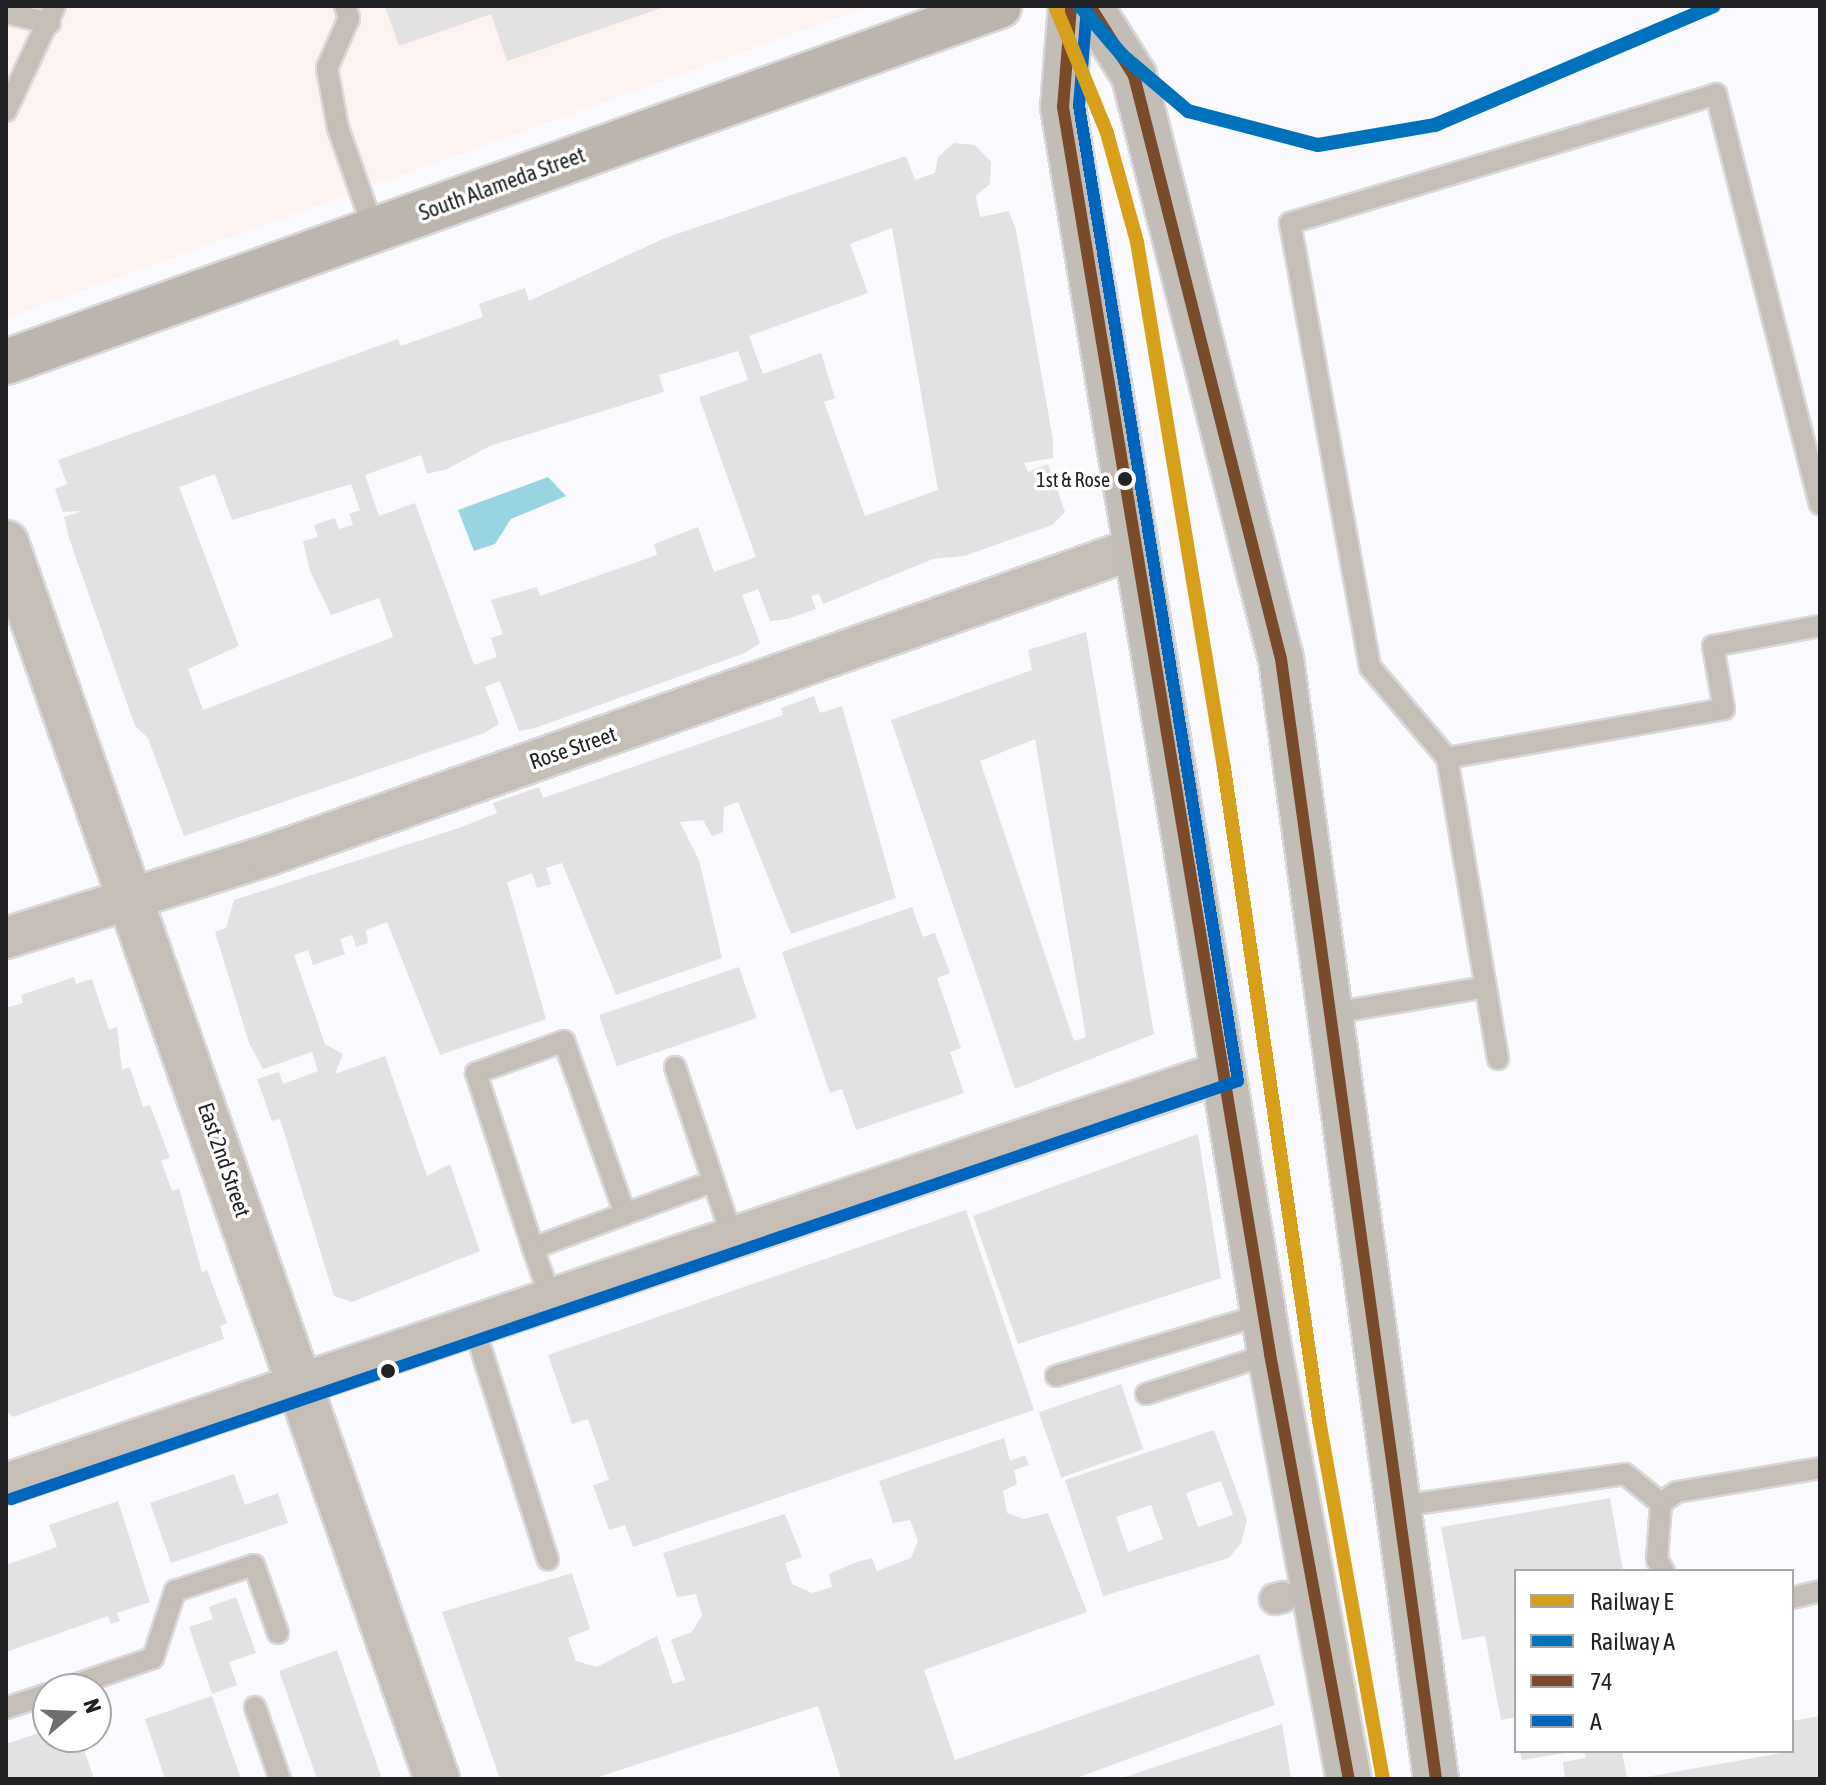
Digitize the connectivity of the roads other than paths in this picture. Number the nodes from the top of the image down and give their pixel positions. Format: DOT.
graph roads {
  1 [pos="345,6"];
  2 [pos="999,6"];
  3 [pos="1071,6"];
  4 [pos="1090,6"];
  5 [pos="6,13"];
  6 [pos="52,14"];
  7 [pos="6,111"];
  8 [pos="374,230"];
  9 [pos="6,362"];
  10 [pos="1820,504"];
  11 [pos="6,543"];
  12 [pos="1136,548"];
  13 [pos="1820,626"];
  14 [pos="1447,758"];
  15 [pos="132,899"];
  16 [pos="6,938"];
  17 [pos="1486,987"];
  18 [pos="1328,1014"];
  19 [pos="1498,1059"];
  20 [pos="675,1067"];
  21 [pos="1225,1071"];
  22 [pos="712,1182"];
  23 [pos="625,1214"];
  24 [pos="733,1239"];
  25 [pos="533,1248"];
  26 [pos="551,1300"];
  27 [pos="474,1327"];
  28 [pos="1267,1334"];
  29 [pos="1056,1376"];
  30 [pos="300,1382"];
  31 [pos="1146,1394"];
  32 [pos="1820,1468"];
  33 [pos="6,1484"];
  34 [pos="1661,1503"];
  35 [pos="1393,1507"];
  36 [pos="548,1560"];
  37 [pos="1663,1569"];
  38 [pos="1820,1591"];
  39 [pos="1794,1598"];
  40 [pos="278,1633"];
  41 [pos="109,1673"];
  42 [pos="32,1699"];
  43 [pos="255,1707"];
  44 [pos="6,1708"];
  45 [pos="280,1779"];
  46 [pos="437,1779"];
  47 [pos="1349,1779"];
  48 [pos="1436,1779"];
  1 -- 8 [label="lane"];
  2 -- 8 [label="main road, South Alameda Street"];
  3 -- 12 [label="main road"];
  4 -- 18 [label="main road"];
  5 -- 6 [label="lane"];
  6 -- 7 [label="lane"];
  8 -- 9 [label="main road, South Alameda Street"];
  10 -- 14 [label="lane"];
  11 -- 15 [label="street, East 2nd Street"];
  12 -- 15 [label="street, Rose Street"];
  12 -- 21 [label="main road"];
  13 -- 14 [label="lane"];
  14 -- 17 [label="lane"];
  15 -- 16 [label="street, Rose Street"];
  15 -- 30 [label="street, East 2nd Street"];
  17 -- 18 [label="lane"];
  17 -- 19 [label="lane"];
  18 -- 35 [label="main road"];
  20 -- 22 [label="lane"];
  21 -- 24 [label="street"];
  21 -- 28 [label="main road"];
  22 -- 23 [label="lane"];
  22 -- 24 [label="lane"];
  23 -- 25 [label="lane"];
  23 -- 25 [label="lane"];
  24 -- 26 [label="street"];
  25 -- 26 [label="lane"];
  26 -- 27 [label="street"];
  27 -- 30 [label="street"];
  27 -- 36 [label="lane"];
  28 -- 29 [label="lane"];
  28 -- 31 [label="lane"];
  28 -- 47 [label="main road"];
  30 -- 33 [label="street"];
  30 -- 46 [label="street, East 2nd Street"];
  32 -- 34 [label="lane"];
  34 -- 35 [label="lane"];
  34 -- 37 [label="lane"];
  35 -- 48 [label="main road"];
  38 -- 39 [label="lane"];
  40 -- 41 [label="lane"];
  42 -- 44 [label="lane"];
  43 -- 45 [label="lane"];
}
